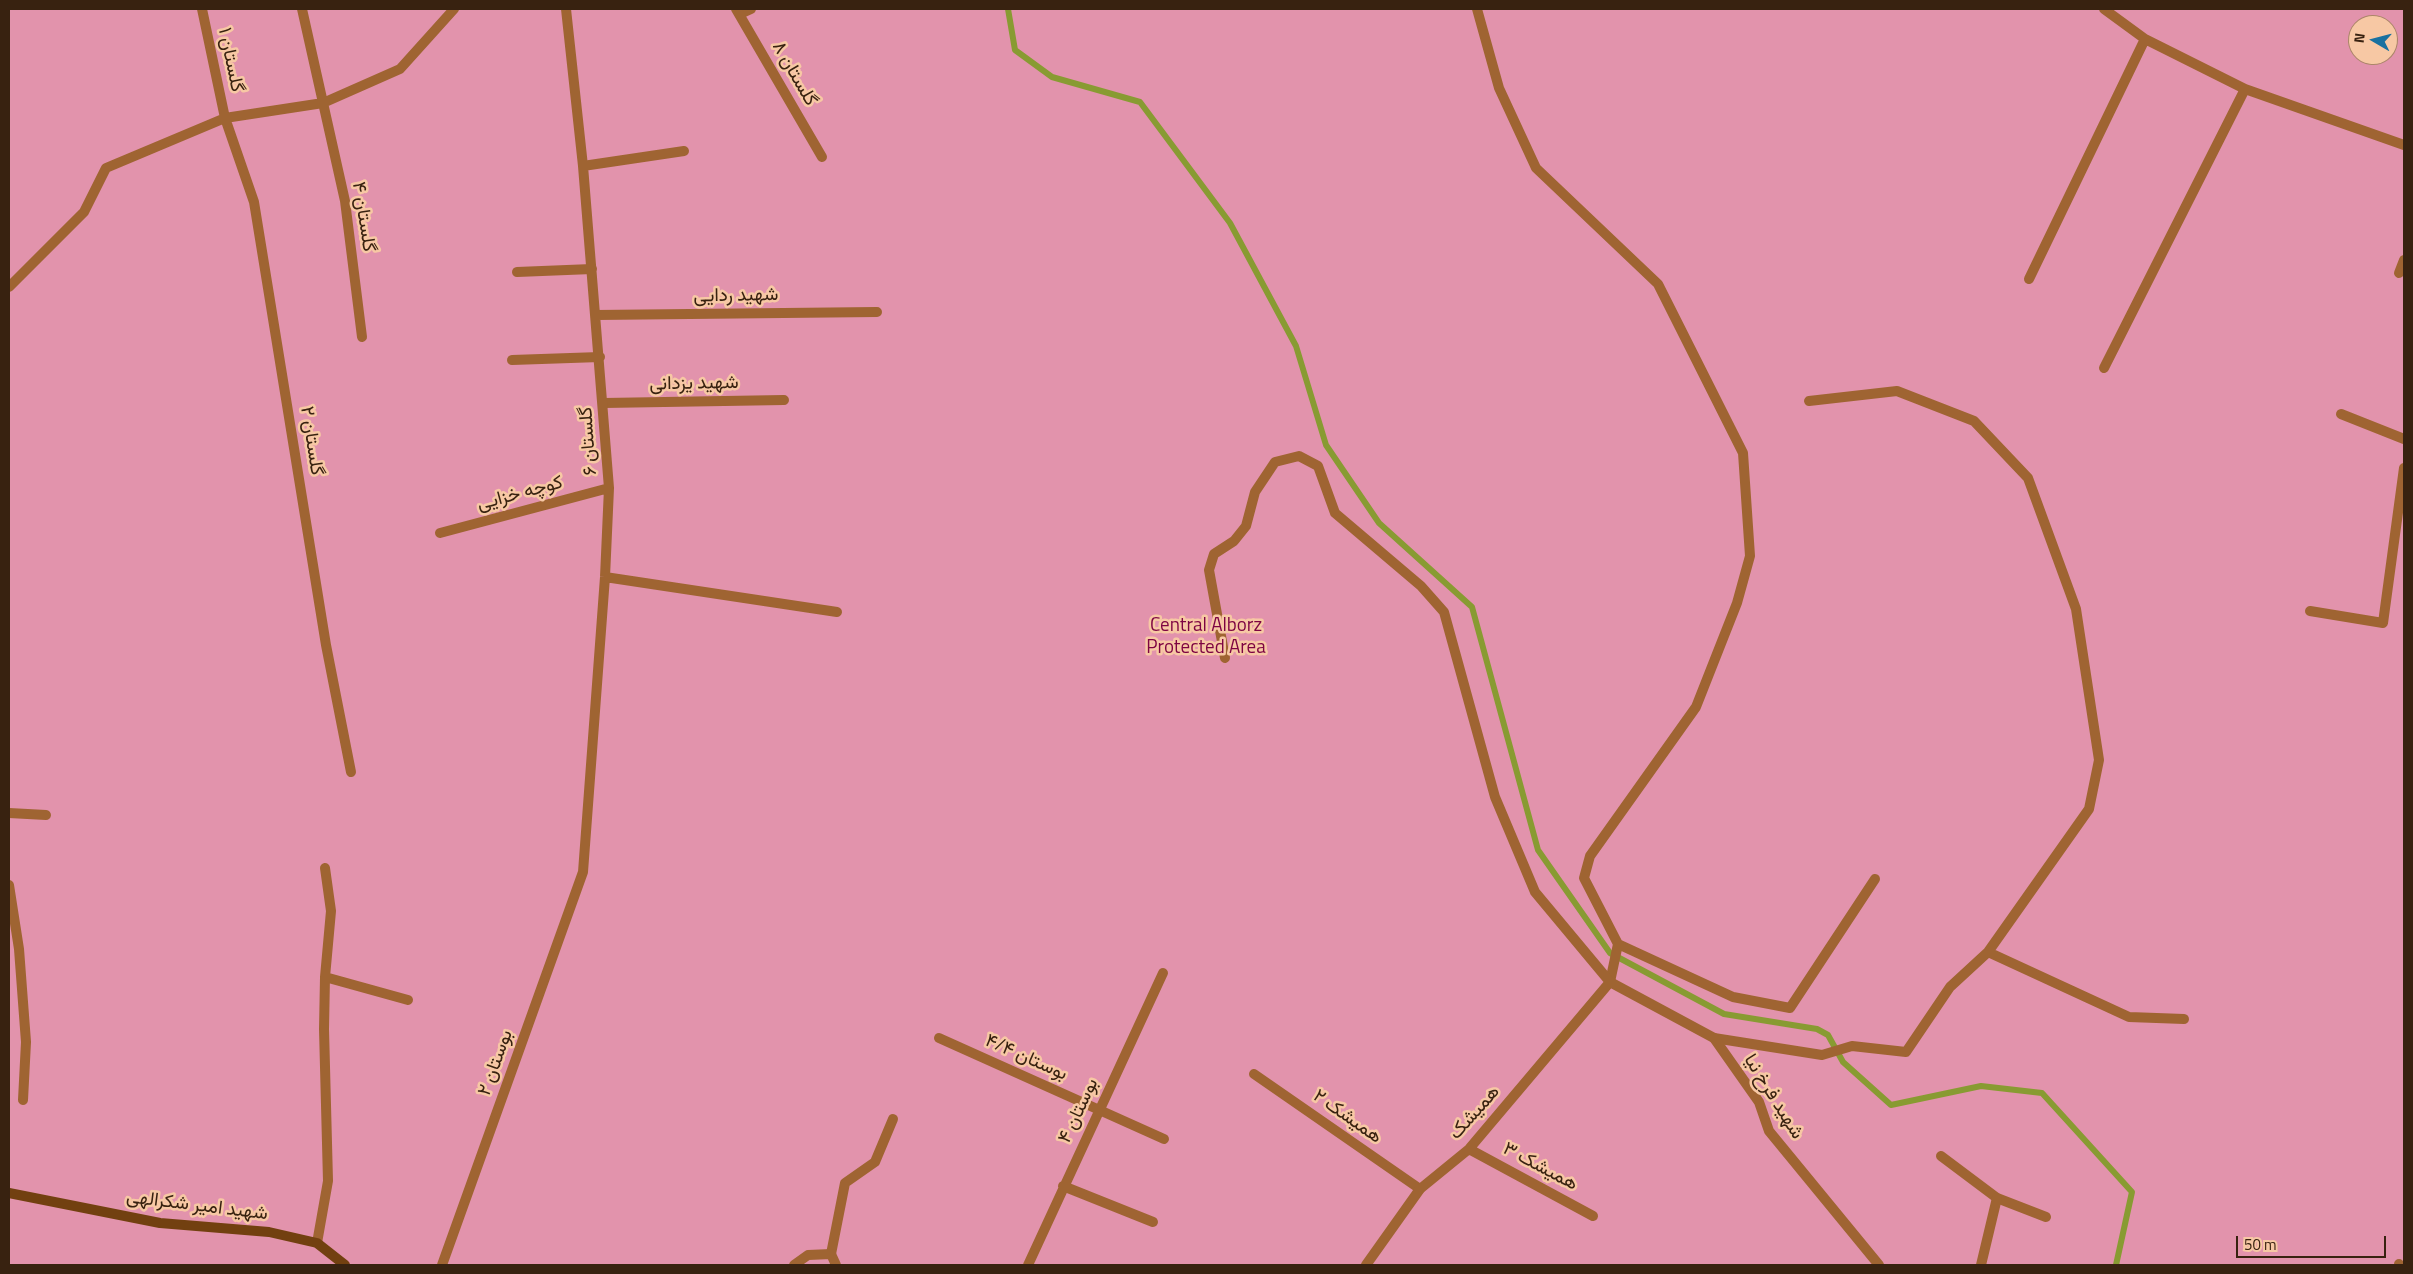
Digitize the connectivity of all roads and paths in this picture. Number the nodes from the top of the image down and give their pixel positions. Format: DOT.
graph roads {
  1 [pos="202,9"];
  2 [pos="302,9"];
  3 [pos="454,9"];
  4 [pos="566,9"];
  5 [pos="751,9"];
  6 [pos="1477,9"];
  7 [pos="2104,9"];
  8 [pos="738,11"];
  9 [pos="2145,39"];
  10 [pos="2245,90"];
  11 [pos="323,103"];
  12 [pos="225,118"];
  13 [pos="2404,145"];
  14 [pos="684,151"];
  15 [pos="822,157"];
  16 [pos="584,166"];
  17 [pos="2404,260"];
  18 [pos="592,269"];
  19 [pos="517,272"];
  20 [pos="2399,273"];
  21 [pos="2029,280"];
  22 [pos="9,287"];
  23 [pos="877,312"];
  24 [pos="596,314"];
  25 [pos="362,337"];
  26 [pos="600,358"];
  27 [pos="512,360"];
  28 [pos="2104,368"];
  29 [pos="784,400"];
  30 [pos="1809,401"];
  31 [pos="604,403"];
  32 [pos="2341,414"];
  33 [pos="2404,439"];
  34 [pos="2404,468"];
  35 [pos="609,488"];
  36 [pos="440,533"];
  37 [pos="605,577"];
  38 [pos="2310,611"];
  39 [pos="837,612"];
  40 [pos="1225,658"];
  41 [pos="351,772"];
  42 [pos="9,813"];
  43 [pos="46,815"];
  44 [pos="325,868"];
  45 [pos="583,872"];
  46 [pos="1875,879"];
  47 [pos="9,885"];
  48 [pos="1618,944"];
  49 [pos="14,950"];
  50 [pos="1988,952"];
  51 [pos="1162,972"];
  52 [pos="326,977"];
  53 [pos="1610,982"];
  54 [pos="408,1000"];
  55 [pos="2184,1019"];
  56 [pos="939,1038"];
  57 [pos="1714,1038"];
  58 [pos="1254,1074"];
  59 [pos="24,1100"];
  60 [pos="1098,1110"];
  61 [pos="893,1119"];
  62 [pos="1164,1139"];
  63 [pos="1469,1149"];
  64 [pos="1941,1156"];
  65 [pos="1063,1186"];
  66 [pos="1420,1188"];
  67 [pos="9,1194"];
  68 [pos="1997,1198"];
  69 [pos="1593,1216"];
  70 [pos="2046,1217"];
  71 [pos="1153,1222"];
  72 [pos="316,1243"];
  73 [pos="831,1254"];
  74 [pos="345,1265"];
  75 [pos="442,1265"];
  76 [pos="794,1265"];
  77 [pos="836,1265"];
  78 [pos="1028,1265"];
  79 [pos="1366,1265"];
  80 [pos="1879,1265"];
  81 [pos="1981,1265"];
  1 -- 12 [label="street, گلستان ۱"];
  2 -- 11 [label="street, گلستان ۴"];
  3 -- 11 [label="street"];
  4 -- 16 [label="street, گلستان ۶"];
  5 -- 8 [label="street"];
  6 -- 48 [label="street"];
  7 -- 9 [label="street"];
  8 -- 15 [label="street, گلستان ۸"];
  9 -- 10 [label="street"];
  9 -- 21 [label="street"];
  10 -- 13 [label="street"];
  10 -- 28 [label="street"];
  11 -- 12 [label="street"];
  11 -- 25 [label="street, گلستان ۴"];
  12 -- 22 [label="street"];
  12 -- 41 [label="street, گلستان ۲"];
  14 -- 16 [label="street"];
  16 -- 18 [label="street, گلستان ۶"];
  17 -- 20 [label="street"];
  18 -- 19 [label="street"];
  18 -- 24 [label="street, گلستان ۶"];
  23 -- 24 [label="street, شهید ردایی"];
  24 -- 26 [label="street, گلستان ۶"];
  26 -- 27 [label="street"];
  26 -- 31 [label="street, گلستان ۶"];
  29 -- 31 [label="street, شهید یزدانی"];
  30 -- 50 [label="street"];
  31 -- 35 [label="street, گلستان ۶"];
  32 -- 33 [label="street"];
  34 -- 38 [label="street"];
  35 -- 36 [label="street, کوچه خزایی"];
  35 -- 37 [label="street, گلستان ۶"];
  37 -- 39 [label="street"];
  37 -- 45 [label="street, گلستان ۶"];
  40 -- 53 [label="street"];
  42 -- 43 [label="street"];
  44 -- 52 [label="street"];
  45 -- 75 [label="street, بوستان ۲"];
  46 -- 48 [label="street"];
  47 -- 49 [label="street"];
  48 -- 53 [label="street"];
  49 -- 59 [label="street"];
  50 -- 55 [label="street"];
  50 -- 57 [label="street"];
  51 -- 60 [label="street, بوستان ۴"];
  52 -- 54 [label="street"];
  52 -- 72 [label="street"];
  53 -- 57 [label="street, شهید فرخ نیا"];
  53 -- 63 [label="street, همیشک"];
  56 -- 60 [label="street, بوستان ۴/۴"];
  57 -- 80 [label="street, شهید فرخ نیا"];
  58 -- 66 [label="street, همیشک ۲"];
  60 -- 62 [label="street, بوستان ۴/۴"];
  60 -- 65 [label="street, بوستان ۴"];
  61 -- 73 [label="street"];
  63 -- 66 [label="street, همیشک"];
  63 -- 69 [label="street, همیشک ۳"];
  64 -- 68 [label="street"];
  65 -- 71 [label="street"];
  65 -- 78 [label="street, بوستان ۴"];
  66 -- 79 [label="street, همیشک"];
  67 -- 72 [label="street, شهید امیر شکرالهی"];
  68 -- 70 [label="street"];
  68 -- 81 [label="street"];
  72 -- 74 [label="street, شهید امیر شکرالهی"];
  73 -- 76 [label="street"];
  73 -- 77 [label="street"];
}
